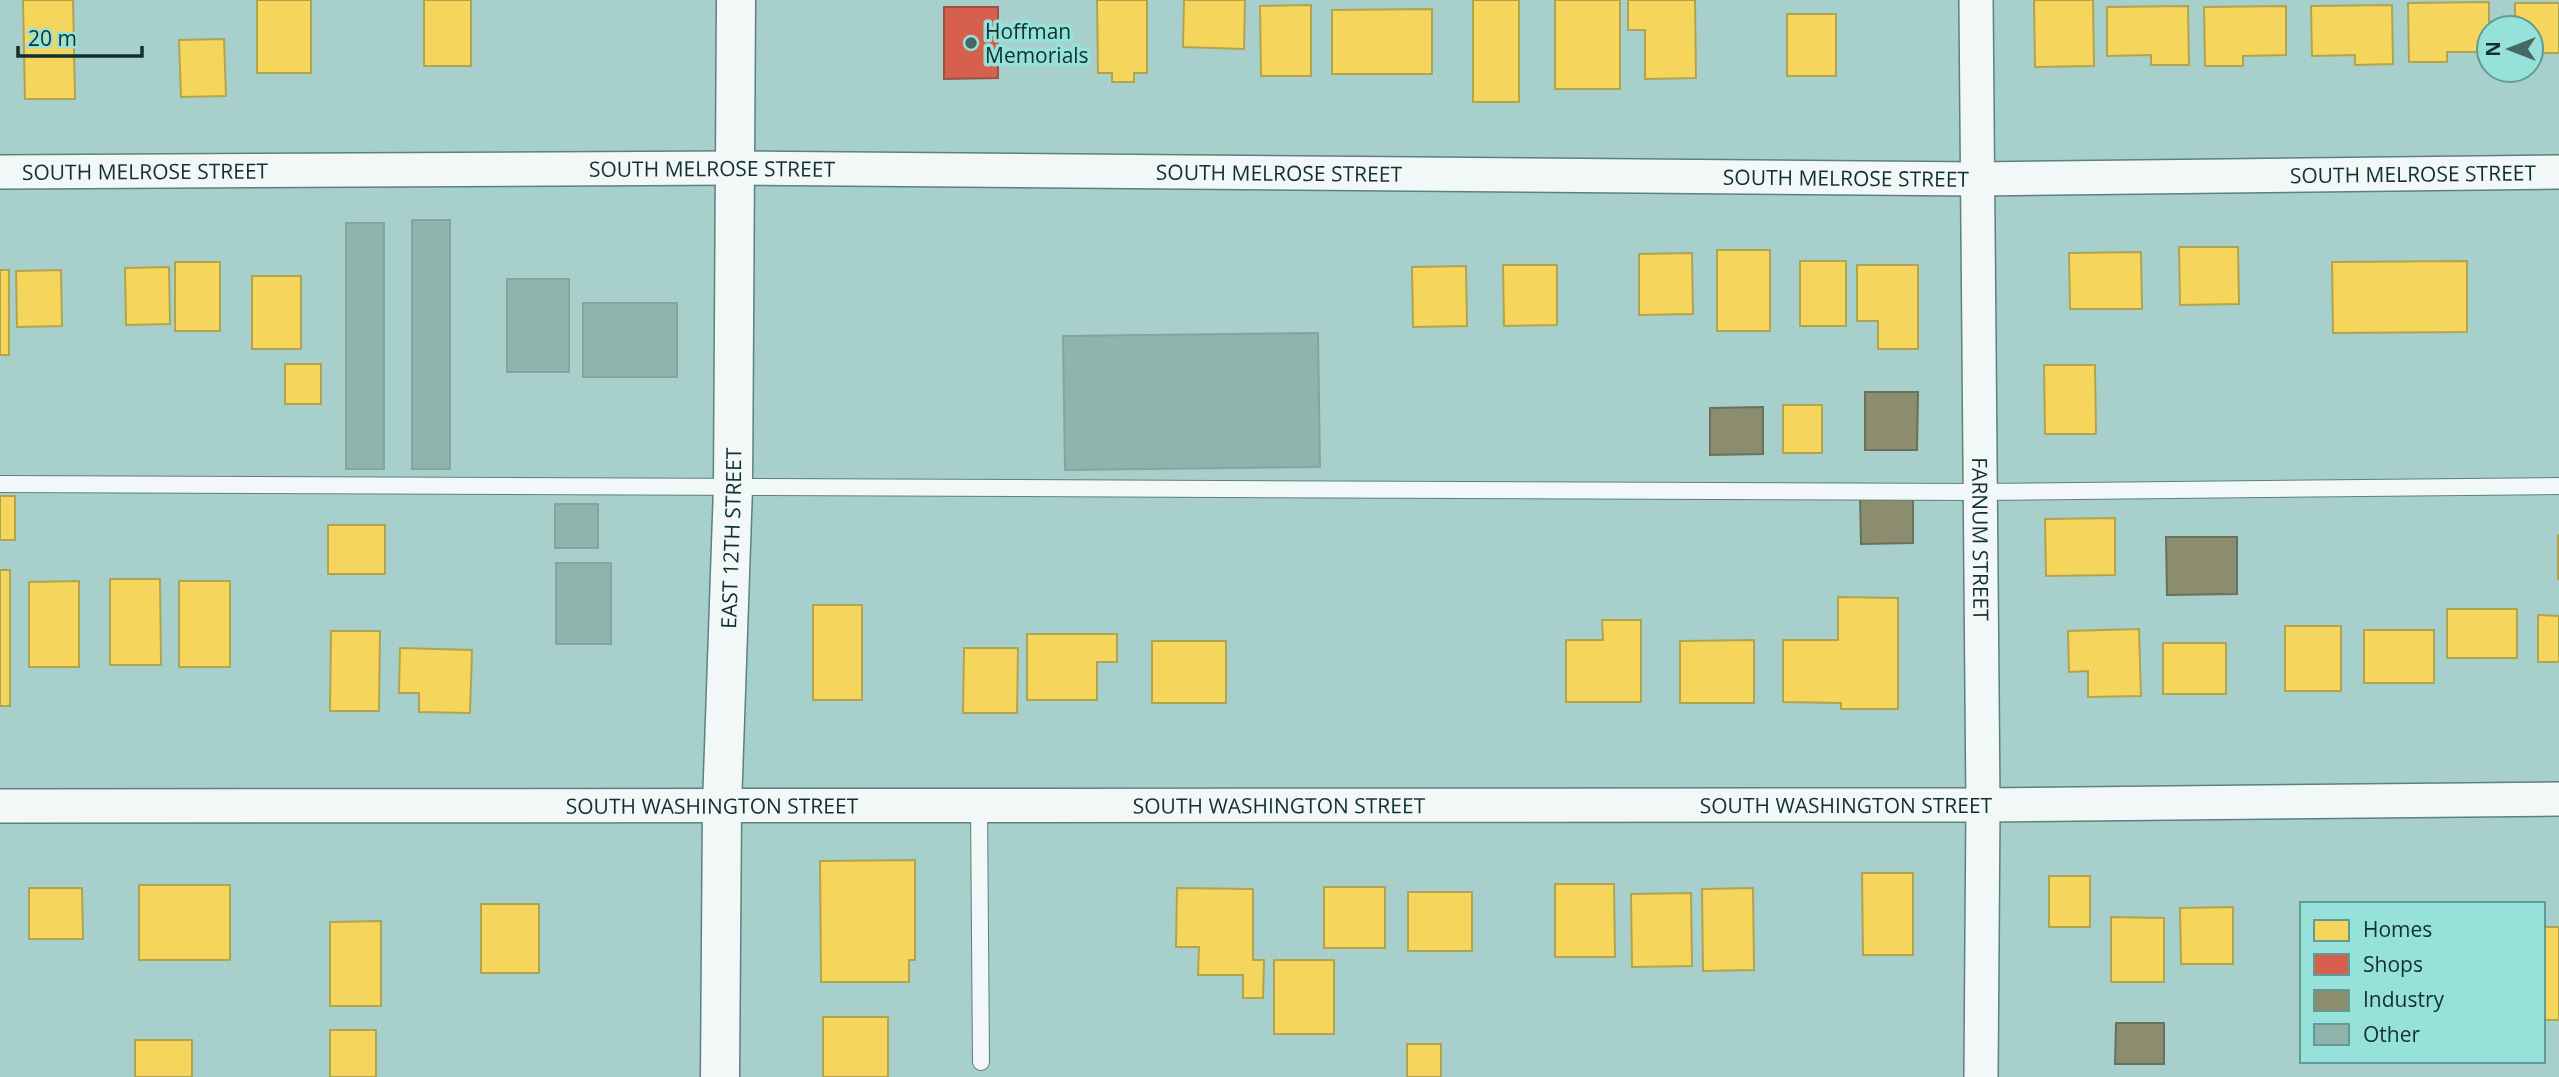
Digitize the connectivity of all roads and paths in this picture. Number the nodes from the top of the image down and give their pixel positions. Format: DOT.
graph roads {
  1 [pos="736,0"];
  2 [pos="1976,0"];
  3 [pos="735,168"];
  4 [pos="0,172"];
  5 [pos="2559,172"];
  6 [pos="1978,179"];
  7 [pos="0,484"];
  8 [pos="2559,486"];
  9 [pos="733,487"];
  10 [pos="1980,492"];
  11 [pos="2559,799"];
  12 [pos="1983,805"];
  13 [pos="0,806"];
  14 [pos="722,806"];
  15 [pos="979,806"];
  16 [pos="981,1062"];
  17 [pos="720,1077"];
  18 [pos="1981,1077"];
  1 -- 3 [label="street, EAST 12TH STREET"];
  2 -- 6 [label="street, FARNUM STREET"];
  3 -- 4 [label="street, SOUTH MELROSE STREET"];
  3 -- 6 [label="street, SOUTH MELROSE STREET"];
  3 -- 9 [label="street, EAST 12TH STREET"];
  5 -- 6 [label="street, SOUTH MELROSE STREET"];
  6 -- 10 [label="street, FARNUM STREET"];
  7 -- 9 [label="lane"];
  8 -- 10 [label="lane"];
  9 -- 10 [label="lane"];
  9 -- 14 [label="street, EAST 12TH STREET"];
  10 -- 12 [label="street, FARNUM STREET"];
  11 -- 12 [label="street, SOUTH WASHINGTON STREET"];
  12 -- 15 [label="street, SOUTH WASHINGTON STREET"];
  12 -- 18 [label="street, FARNUM STREET"];
  13 -- 14 [label="street, SOUTH WASHINGTON STREET"];
  14 -- 15 [label="street, SOUTH WASHINGTON STREET"];
  14 -- 17 [label="street, EAST 12TH STREET"];
  15 -- 16 [label="lane"];
}
